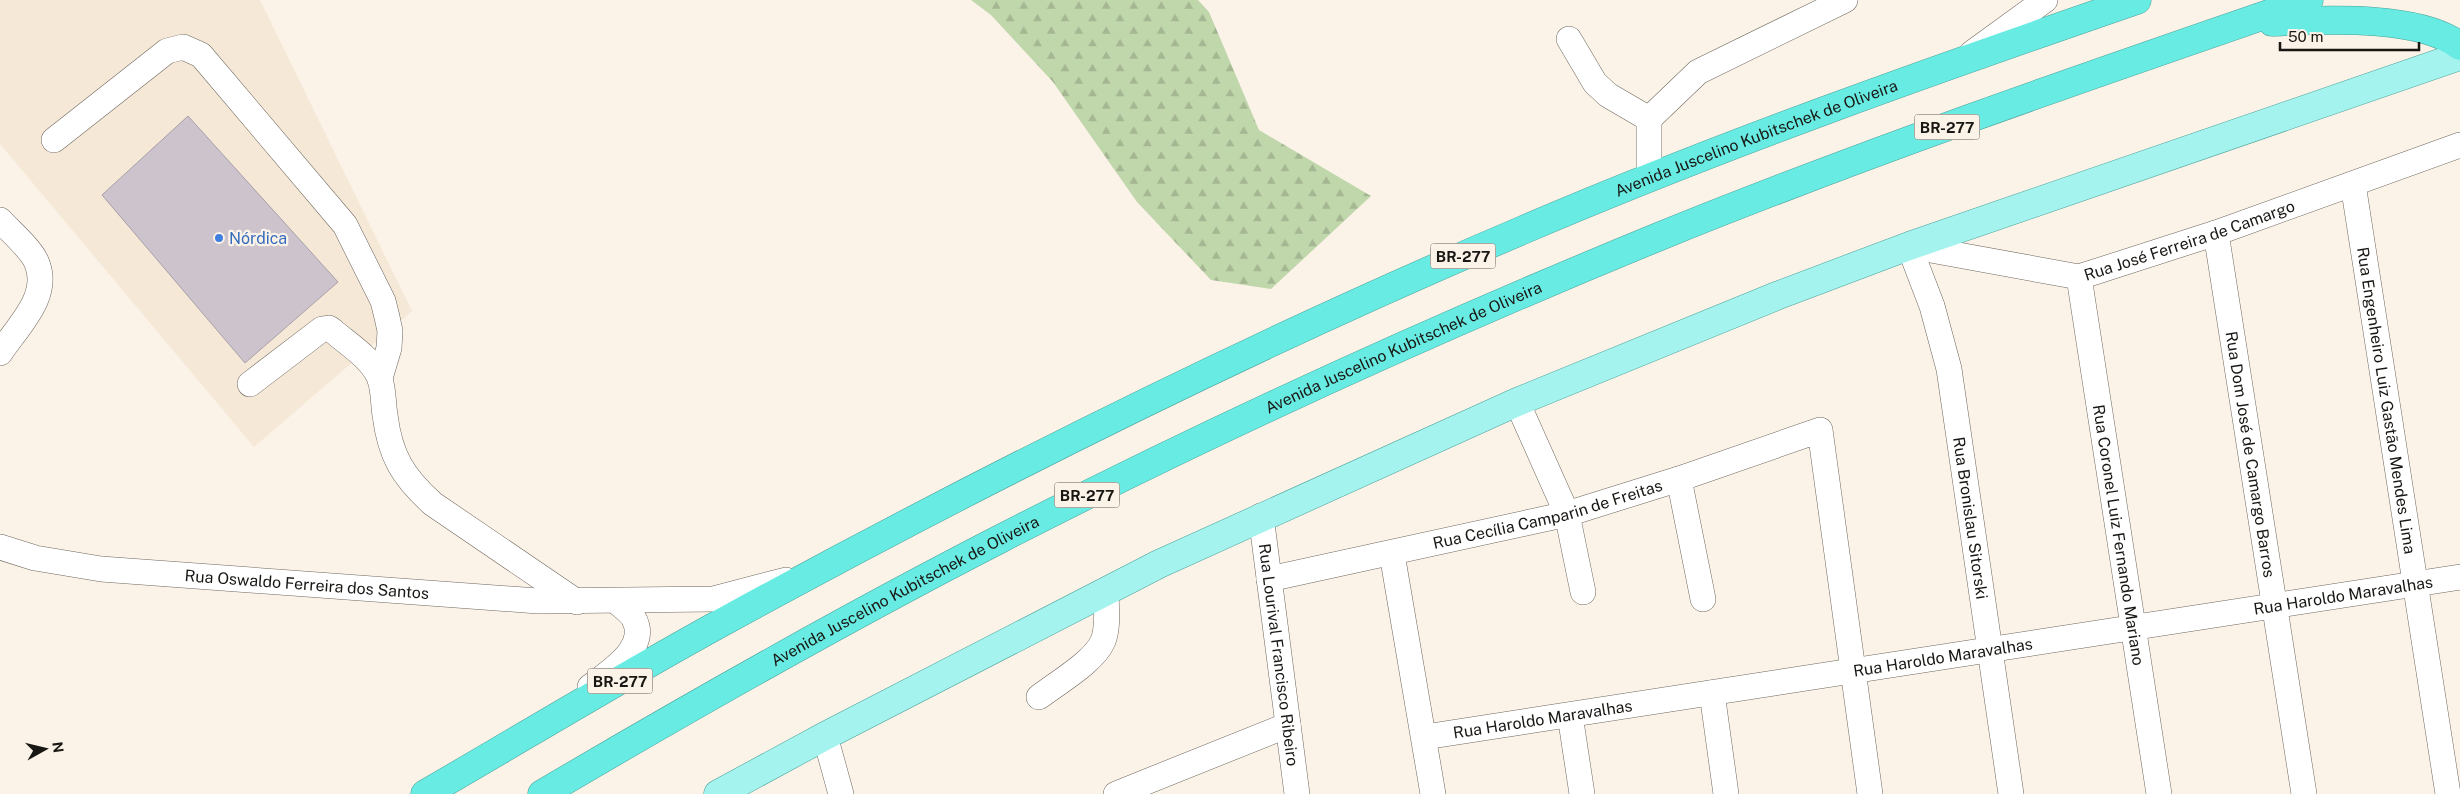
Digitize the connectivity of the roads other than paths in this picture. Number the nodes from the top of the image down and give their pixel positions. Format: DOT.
graph roads {
  1 [pos="1845,0"];
  2 [pos="2045,0"];
  3 [pos="2137,0"];
  4 [pos="2309,0"];
  5 [pos="2243,23"];
  6 [pos="1569,39"];
  7 [pos="2460,46"];
  8 [pos="2460,56"];
  9 [pos="1964,60"];
  10 [pos="1650,119"];
  11 [pos="54,140"];
  12 [pos="2460,145"];
  13 [pos="1649,179"];
  14 [pos="2353,184"];
  15 [pos="0,220"];
  16 [pos="2216,233"];
  17 [pos="1909,246"];
  18 [pos="2079,277"];
  19 [pos="0,353"];
  20 [pos="380,378"];
  21 [pos="250,384"];
  22 [pos="1517,402"];
  23 [pos="1679,479"];
  24 [pos="1567,514"];
  25 [pos="1261,516"];
  26 [pos="0,547"];
  27 [pos="1392,554"];
  28 [pos="816,572"];
  29 [pos="2460,577"];
  30 [pos="1269,579"];
  31 [pos="2415,584"];
  32 [pos="1106,590"];
  33 [pos="1583,592"];
  34 [pos="1703,599"];
  35 [pos="616,600"];
  36 [pos="576,602"];
  37 [pos="2274,606"];
  38 [pos="2133,628"];
  39 [pos="1990,650"];
  40 [pos="1853,671"];
  41 [pos="1712,693"];
  42 [pos="1039,697"];
  43 [pos="1570,715"];
  44 [pos="1288,725"];
  45 [pos="536,730"];
  46 [pos="825,736"];
  47 [pos="1425,737"];
  48 [pos="425,794"];
  49 [pos="542,794"];
  50 [pos="718,794"];
  51 [pos="841,794"];
  52 [pos="1116,794"];
  53 [pos="1297,794"];
  54 [pos="1434,794"];
  55 [pos="1582,794"];
  56 [pos="1726,794"];
  57 [pos="1870,794"];
  58 [pos="2010,794"];
  59 [pos="2159,794"];
  60 [pos="2304,794"];
  61 [pos="2448,794"];
  1 -- 10 [label="street"];
  2 -- 9 [label="street"];
  3 -- 9 [label="highway, Avenida Juscelino Kubitschek de Oliveira / BR-277"];
  4 -- 5 [label="highway, Avenida Juscelino Kubitschek de Oliveira / BR-277"];
  5 -- 7 [label="highway"];
  5 -- 49 [label="highway, Avenida Juscelino Kubitschek de Oliveira / BR-277"];
  6 -- 10 [label="street"];
  8 -- 17 [label="main road"];
  9 -- 13 [label="highway, Avenida Juscelino Kubitschek de Oliveira / BR-277"];
  10 -- 13 [label="street"];
  11 -- 20 [label="street"];
  12 -- 14 [label="street, Rua José Ferreira de Camargo"];
  13 -- 28 [label="highway, Avenida Juscelino Kubitschek de Oliveira / BR-277"];
  14 -- 16 [label="street, Rua José Ferreira de Camargo"];
  14 -- 31 [label="street, Rua Engenheiro Luiz Gastão Mendes Lima"];
  15 -- 19 [label="street"];
  16 -- 18 [label="street, Rua José Ferreira de Camargo"];
  16 -- 37 [label="street, Rua Dom José de Camargo Barros"];
  17 -- 18 [label="street, Rua José Ferreira de Camargo"];
  17 -- 22 [label="main road"];
  17 -- 39 [label="street, Rua Bronislau Sitorski"];
  18 -- 38 [label="street, Rua Coronel Luiz Fernando Mariano"];
  20 -- 21 [label="street"];
  20 -- 36 [label="street"];
  22 -- 24 [label="street"];
  22 -- 25 [label="main road"];
  23 -- 24 [label="street, Rua Cecília Camparin de Freitas"];
  23 -- 34 [label="street"];
  23 -- 40 [label="street, Rua Cecília Camparin de Freitas"];
  24 -- 27 [label="street, Rua Cecília Camparin de Freitas"];
  24 -- 33 [label="street"];
  25 -- 30 [label="street, Rua Lourival Francisco Ribeiro"];
  25 -- 32 [label="main road"];
  26 -- 36 [label="street, Rua Oswaldo Ferreira dos Santos"];
  27 -- 30 [label="street, Rua Cecília Camparin de Freitas"];
  27 -- 47 [label="street"];
  28 -- 35 [label="street, Rua Oswaldo Ferreira dos Santos"];
  28 -- 45 [label="highway, Avenida Juscelino Kubitschek de Oliveira / BR-277"];
  29 -- 31 [label="street, Rua Haroldo Maravalhas"];
  30 -- 44 [label="street, Rua Lourival Francisco Ribeiro"];
  31 -- 37 [label="street, Rua Haroldo Maravalhas"];
  31 -- 61 [label="street, Rua Engenheiro Luiz Gastão Mendes Lima"];
  32 -- 42 [label="street"];
  32 -- 46 [label="main road"];
  35 -- 36 [label="street, Rua Oswaldo Ferreira dos Santos"];
  35 -- 45 [label="street"];
  37 -- 38 [label="street, Rua Haroldo Maravalhas"];
  37 -- 60 [label="street, Rua Dom José de Camargo Barros"];
  38 -- 39 [label="street, Rua Haroldo Maravalhas"];
  38 -- 59 [label="street, Rua Coronel Luiz Fernando Mariano"];
  39 -- 40 [label="street, Rua Haroldo Maravalhas"];
  39 -- 58 [label="street, Rua Bronislau Sitorski"];
  40 -- 41 [label="street, Rua Haroldo Maravalhas"];
  40 -- 57 [label="street"];
  41 -- 43 [label="street, Rua Haroldo Maravalhas"];
  41 -- 56 [label="street"];
  43 -- 47 [label="street, Rua Haroldo Maravalhas"];
  43 -- 55 [label="street"];
  44 -- 52 [label="street"];
  44 -- 53 [label="street, Rua Lourival Francisco Ribeiro"];
  45 -- 48 [label="highway, Avenida Juscelino Kubitschek de Oliveira / BR-277"];
  46 -- 50 [label="main road"];
  46 -- 51 [label="street"];
  47 -- 54 [label="street"];
}
